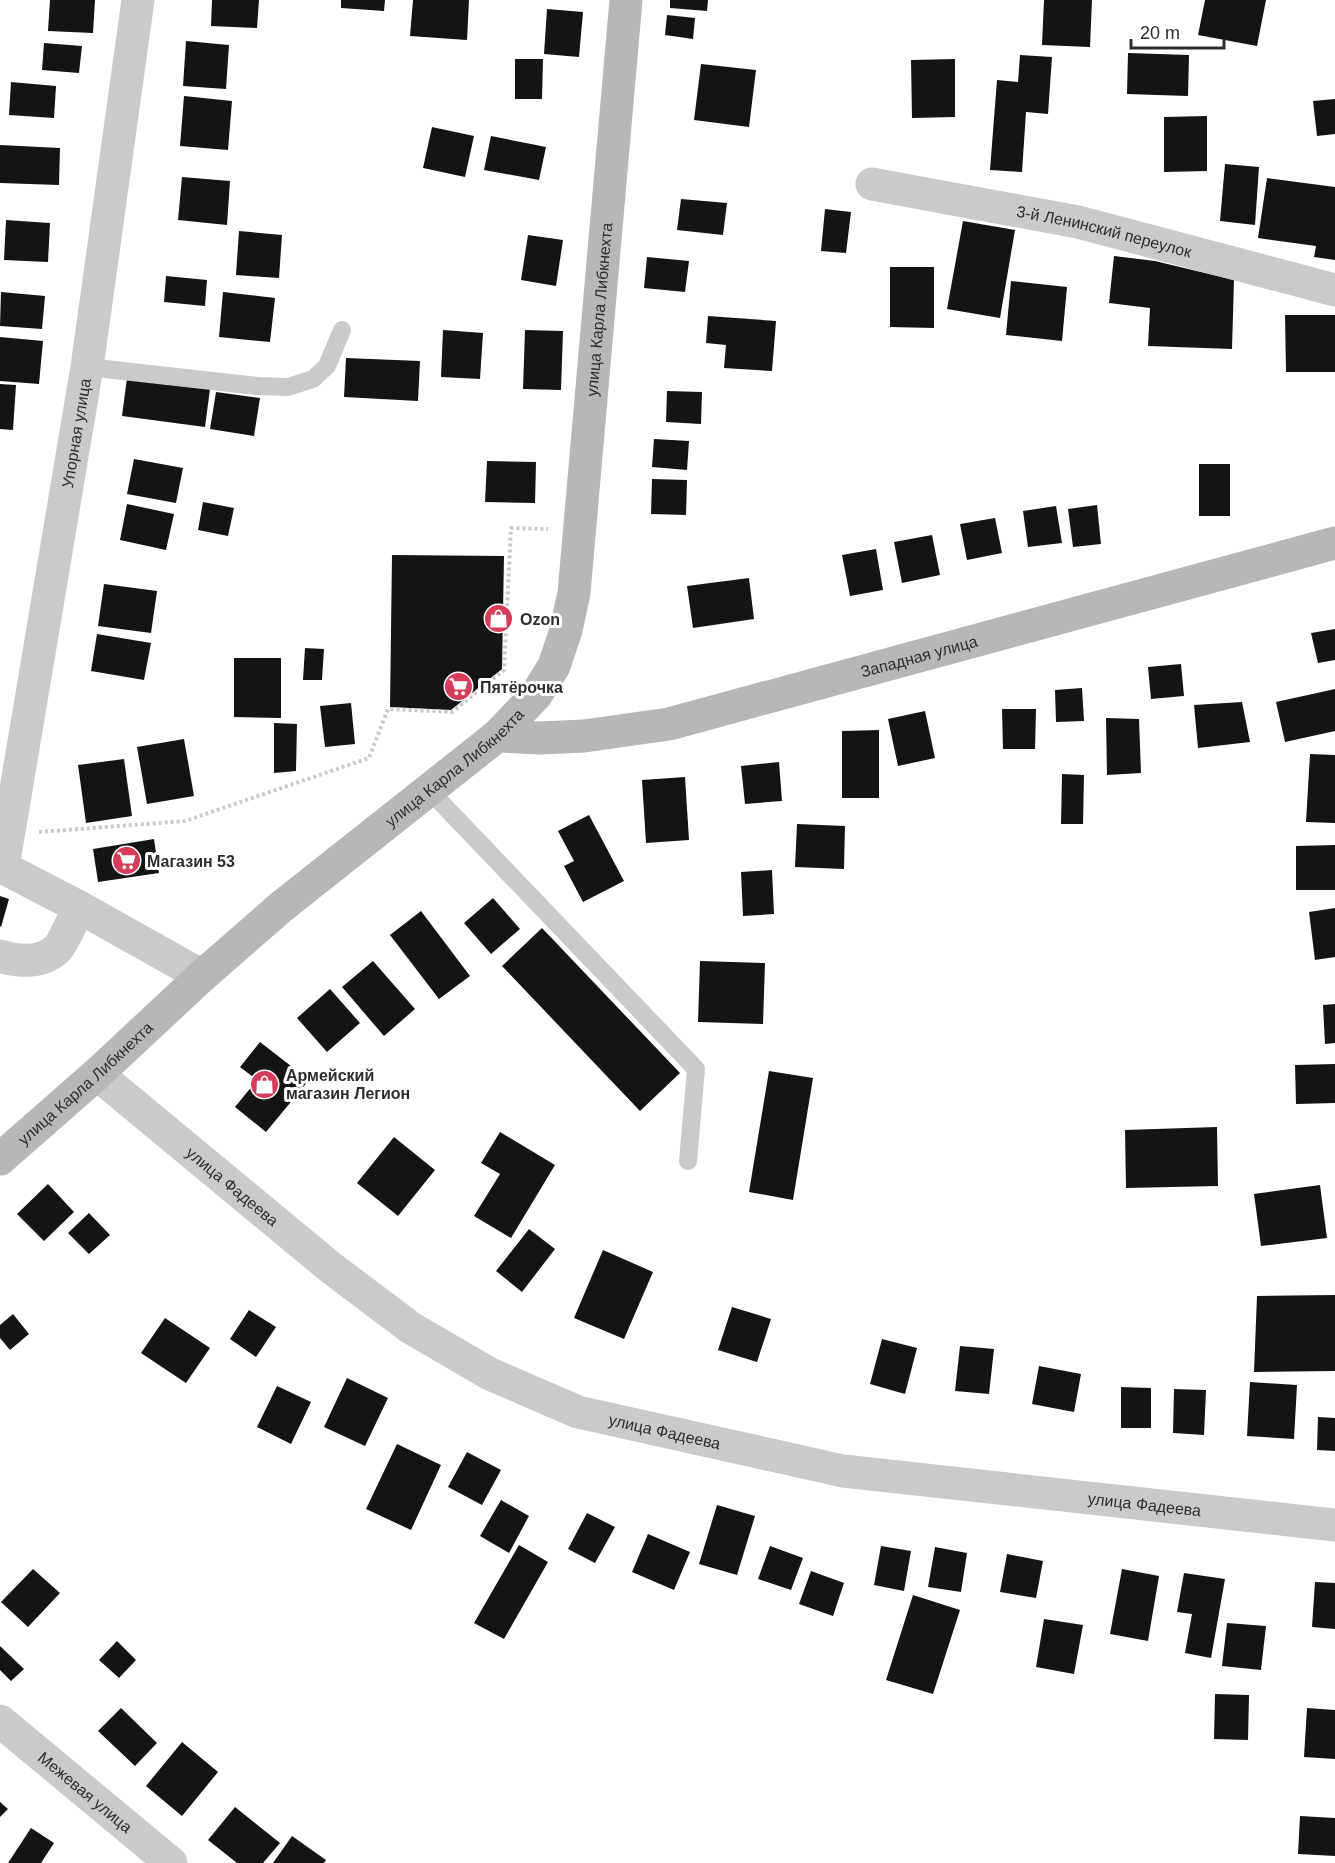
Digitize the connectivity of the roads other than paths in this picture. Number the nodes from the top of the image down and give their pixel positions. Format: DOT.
graph roads {
  1 [pos="138,0"];
  2 [pos="626,0"];
  3 [pos="872,184"];
  4 [pos="1335,290"];
  5 [pos="342,330"];
  6 [pos="87,367"];
  7 [pos="1335,543"];
  8 [pos="497,736"];
  9 [pos="429,790"];
  10 [pos="1,866"];
  11 [pos="79,907"];
  12 [pos="0,956"];
  13 [pos="202,976"];
  14 [pos="97,1074"];
  15 [pos="0,1159"];
  16 [pos="688,1161"];
  17 [pos="1335,1525"];
  18 [pos="0,1721"];
  19 [pos="171,1863"];
  1 -- 6 [label="street, Упорная улица"];
  2 -- 8 [label="main road, улица Карла Либкнехта"];
  3 -- 4 [label="street, 3-й Ленинский переулок"];
  5 -- 6 [label="lane"];
  6 -- 10 [label="street, Упорная улица"];
  7 -- 8 [label="main road, Западная улица"];
  8 -- 9 [label="main road, улица Карла Либкнехта"];
  9 -- 13 [label="main road, улица Карла Либкнехта"];
  9 -- 16 [label="lane"];
  10 -- 11 [label="street"];
  11 -- 12 [label="street"];
  11 -- 13 [label="street"];
  13 -- 14 [label="main road, улица Карла Либкнехта"];
  14 -- 15 [label="main road, улица Карла Либкнехта"];
  14 -- 17 [label="street, улица Фадеева"];
  18 -- 19 [label="street, Межевая улица"];
}
